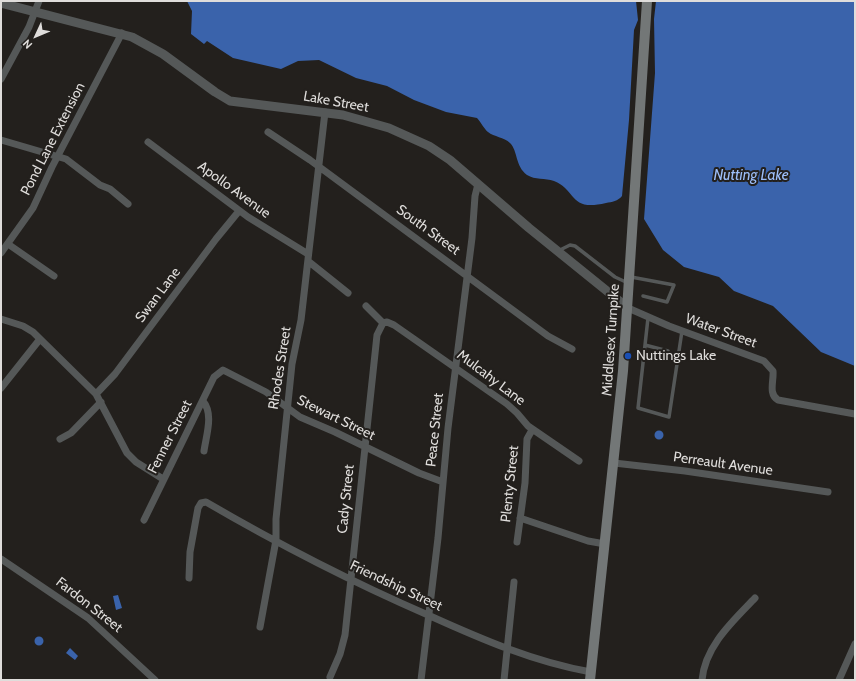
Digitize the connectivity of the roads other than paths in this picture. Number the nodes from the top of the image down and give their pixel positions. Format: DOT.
graph roads {
  1 [pos="39,1"];
  2 [pos="647,1"];
  3 [pos="1,3"];
  4 [pos="35,11"];
  5 [pos="122,33"];
  6 [pos="1,79"];
  7 [pos="325,112"];
  8 [pos="268,132"];
  9 [pos="1,140"];
  10 [pos="148,142"];
  11 [pos="58,156"];
  12 [pos="319,166"];
  13 [pos="478,184"];
  14 [pos="128,204"];
  15 [pos="239,211"];
  16 [pos="8,244"];
  17 [pos="557,252"];
  18 [pos="1,254"];
  19 [pos="308,257"];
  20 [pos="467,275"];
  21 [pos="54,276"];
  22 [pos="629,280"];
  23 [pos="348,293"];
  24 [pos="643,296"];
  25 [pos="366,306"];
  26 [pos="628,308"];
  27 [pos="648,318"];
  28 [pos="1,319"];
  29 [pos="383,323"];
  30 [pos="682,331"];
  31 [pos="40,339"];
  32 [pos="645,345"];
  33 [pos="572,349"];
  34 [pos="668,351"];
  35 [pos="456,368"];
  36 [pos="223,370"];
  37 [pos="1,388"];
  38 [pos="96,394"];
  39 [pos="203,401"];
  40 [pos="100,402"];
  41 [pos="287,409"];
  42 [pos="855,414"];
  43 [pos="532,430"];
  44 [pos="60,439"];
  45 [pos="365,447"];
  46 [pos="204,451"];
  47 [pos="579,461"];
  48 [pos="614,463"];
  49 [pos="163,479"];
  50 [pos="443,482"];
  51 [pos="828,492"];
  52 [pos="520,518"];
  53 [pos="144,520"];
  54 [pos="276,540"];
  55 [pos="517,542"];
  56 [pos="605,544"];
  57 [pos="1,558"];
  58 [pos="189,578"];
  59 [pos="352,581"];
  60 [pos="514,582"];
  61 [pos="755,598"];
  62 [pos="428,616"];
  63 [pos="260,627"];
  64 [pos="855,644"];
  65 [pos="507,649"];
  66 [pos="591,676"];
  67 [pos="330,677"];
  68 [pos="154,680"];
  69 [pos="421,680"];
  70 [pos="504,680"];
  71 [pos="702,680"];
  72 [pos="839,680"];
  1 -- 4 [label="street"];
  2 -- 22 [label="main road, Middlesex Turnpike"];
  3 -- 4 [label="street, Lake Street"];
  4 -- 5 [label="street, Lake Street"];
  4 -- 6 [label="street"];
  5 -- 7 [label="street, Lake Street"];
  5 -- 11 [label="street, Pond Lane Extension"];
  7 -- 12 [label="street, Rhodes Street"];
  7 -- 13 [label="street, Lake Street"];
  8 -- 12 [label="street, South Street"];
  9 -- 11 [label="street"];
  10 -- 15 [label="street, Apollo Avenue"];
  11 -- 14 [label="street"];
  11 -- 16 [label="street, Pond Lane Extension"];
  12 -- 19 [label="street, Rhodes Street"];
  12 -- 20 [label="street, South Street"];
  13 -- 17 [label="street, Lake Street"];
  13 -- 20 [label="street, Peace Street"];
  15 -- 19 [label="street, Apollo Avenue"];
  15 -- 38 [label="street, Swan Lane"];
  16 -- 18 [label="street, Pond Lane Extension"];
  16 -- 21 [label="street"];
  17 -- 22 [label="lane"];
  17 -- 26 [label="street, Lake Street"];
  19 -- 23 [label="street, Apollo Avenue"];
  19 -- 41 [label="street, Rhodes Street"];
  20 -- 33 [label="street, South Street"];
  20 -- 35 [label="street, Peace Street"];
  22 -- 24 [label="lane"];
  22 -- 26 [label="main road, Middlesex Turnpike"];
  25 -- 29 [label="street"];
  26 -- 27 [label="street, Water Street"];
  26 -- 48 [label="main road, Middlesex Turnpike"];
  27 -- 30 [label="street, Water Street"];
  27 -- 32 [label="lane"];
  28 -- 31 [label="street"];
  29 -- 35 [label="street, Mulcahy Lane"];
  29 -- 45 [label="street, Cady Street"];
  30 -- 32 [label="lane"];
  30 -- 42 [label="street, Water Street"];
  31 -- 37 [label="street"];
  31 -- 38 [label="street"];
  32 -- 34 [label="lane"];
  35 -- 43 [label="street, Mulcahy Lane"];
  35 -- 50 [label="street, Peace Street"];
  36 -- 39 [label="street, Fenner Street"];
  36 -- 41 [label="street, Stewart Street"];
  38 -- 40 [label="street"];
  39 -- 46 [label="street"];
  39 -- 49 [label="street, Fenner Street"];
  40 -- 44 [label="street"];
  40 -- 49 [label="street"];
  41 -- 45 [label="street, Stewart Street"];
  41 -- 54 [label="street, Rhodes Street"];
  43 -- 47 [label="street, Mulcahy Lane"];
  43 -- 52 [label="street, Plenty Street"];
  45 -- 50 [label="street, Stewart Street"];
  45 -- 59 [label="street, Cady Street"];
  48 -- 51 [label="street, Perreault Avenue"];
  48 -- 56 [label="main road, Middlesex Turnpike"];
  49 -- 53 [label="street, Fenner Street"];
  50 -- 62 [label="street, Peace Street"];
  52 -- 55 [label="street, Plenty Street"];
  52 -- 56 [label="street"];
  54 -- 58 [label="street, Friendship Street"];
  54 -- 59 [label="street, Friendship Street"];
  54 -- 63 [label="street, Rhodes Street"];
  56 -- 66 [label="main road, Middlesex Turnpike"];
  57 -- 68 [label="street, Fardon Street"];
  59 -- 62 [label="street, Friendship Street"];
  59 -- 67 [label="street, Cady Street"];
  60 -- 65 [label="street"];
  61 -- 71 [label="street"];
  62 -- 65 [label="street, Friendship Street"];
  62 -- 69 [label="street, Peace Street"];
  64 -- 72 [label="street"];
  65 -- 66 [label="street, Friendship Street"];
  65 -- 70 [label="street"];
}
